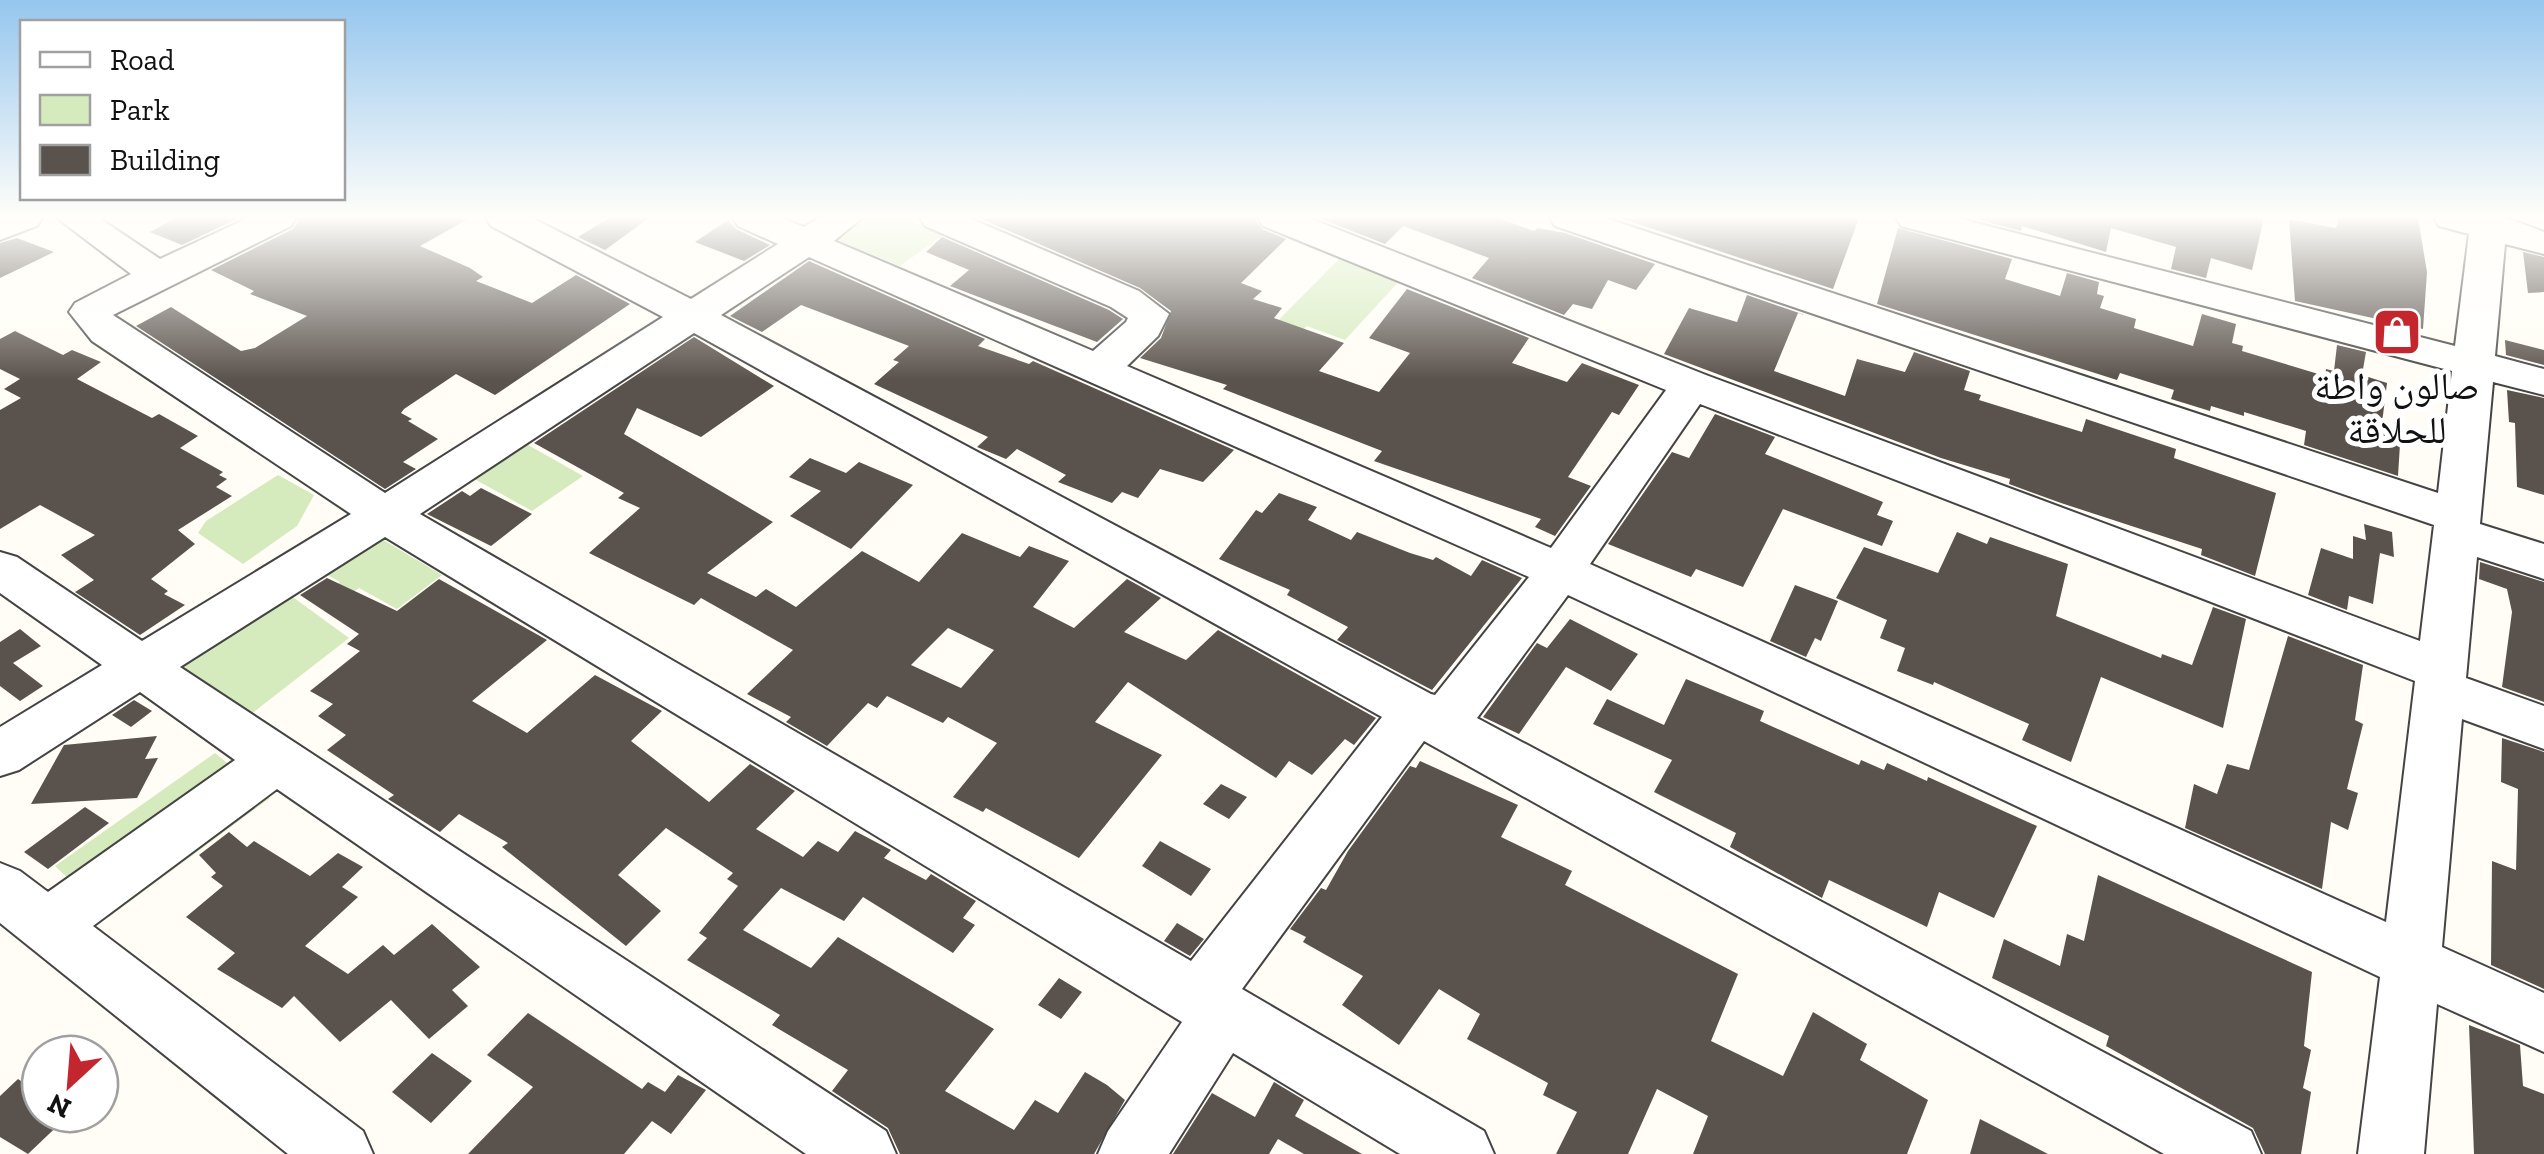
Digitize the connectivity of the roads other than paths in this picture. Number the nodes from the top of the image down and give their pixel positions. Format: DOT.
graph roads {
  1 [pos="153,272"];
  2 [pos="165,272"];
  3 [pos="607,272"];
  4 [pos="763,272"];
  5 [pos="910,272"];
  6 [pos="1062,272"];
  7 [pos="1410,272"];
  8 [pos="1724,272"];
  9 [pos="2120,272"];
  10 [pos="2476,272"];
  11 [pos="158,275"];
  12 [pos="694,317"];
  13 [pos="2476,365"];
  14 [pos="1100,367"];
  15 [pos="2544,382"];
  16 [pos="1691,385"];
  17 [pos="384,515"];
  18 [pos="2456,525"];
  19 [pos="2544,562"];
  20 [pos="0,569"];
  21 [pos="1560,571"];
  22 [pos="138,667"];
  23 [pos="2442,680"];
  24 [pos="1430,717"];
  25 [pos="2544,728"];
  26 [pos="0,754"];
  27 [pos="276,760"];
  28 [pos="0,889"];
  29 [pos="48,926"];
  30 [pos="2409,963"];
  31 [pos="1213,1004"];
  32 [pos="2544,1022"];
  33 [pos="340,1154"];
  34 [pos="863,1154"];
  35 [pos="1131,1154"];
  36 [pos="1461,1154"];
  37 [pos="2228,1154"];
  38 [pos="2391,1154"];
  1 -- 11 [label="street"];
  2 -- 11 [label="street"];
  3 -- 12 [label="street"];
  4 -- 12 [label="street"];
  5 -- 14 [label="street"];
  6 -- 14 [label="street"];
  7 -- 16 [label="street"];
  8 -- 18 [label="street"];
  9 -- 13 [label="street"];
  10 -- 13 [label="street"];
  11 -- 17 [label="street"];
  12 -- 17 [label="street"];
  12 -- 24 [label="street"];
  13 -- 15 [label="street"];
  13 -- 18 [label="street"];
  14 -- 21 [label="street"];
  16 -- 21 [label="street"];
  16 -- 23 [label="street"];
  17 -- 22 [label="street"];
  17 -- 31 [label="street"];
  18 -- 19 [label="street"];
  18 -- 23 [label="street"];
  20 -- 22 [label="street"];
  21 -- 24 [label="street"];
  21 -- 30 [label="street"];
  22 -- 26 [label="street"];
  22 -- 27 [label="street"];
  23 -- 25 [label="street"];
  23 -- 30 [label="street"];
  24 -- 31 [label="street"];
  24 -- 37 [label="street"];
  27 -- 29 [label="street"];
  27 -- 34 [label="street"];
  28 -- 29 [label="street"];
  29 -- 33 [label="street"];
  30 -- 32 [label="street"];
  30 -- 38 [label="street"];
  31 -- 35 [label="street"];
  31 -- 36 [label="street"];
}
